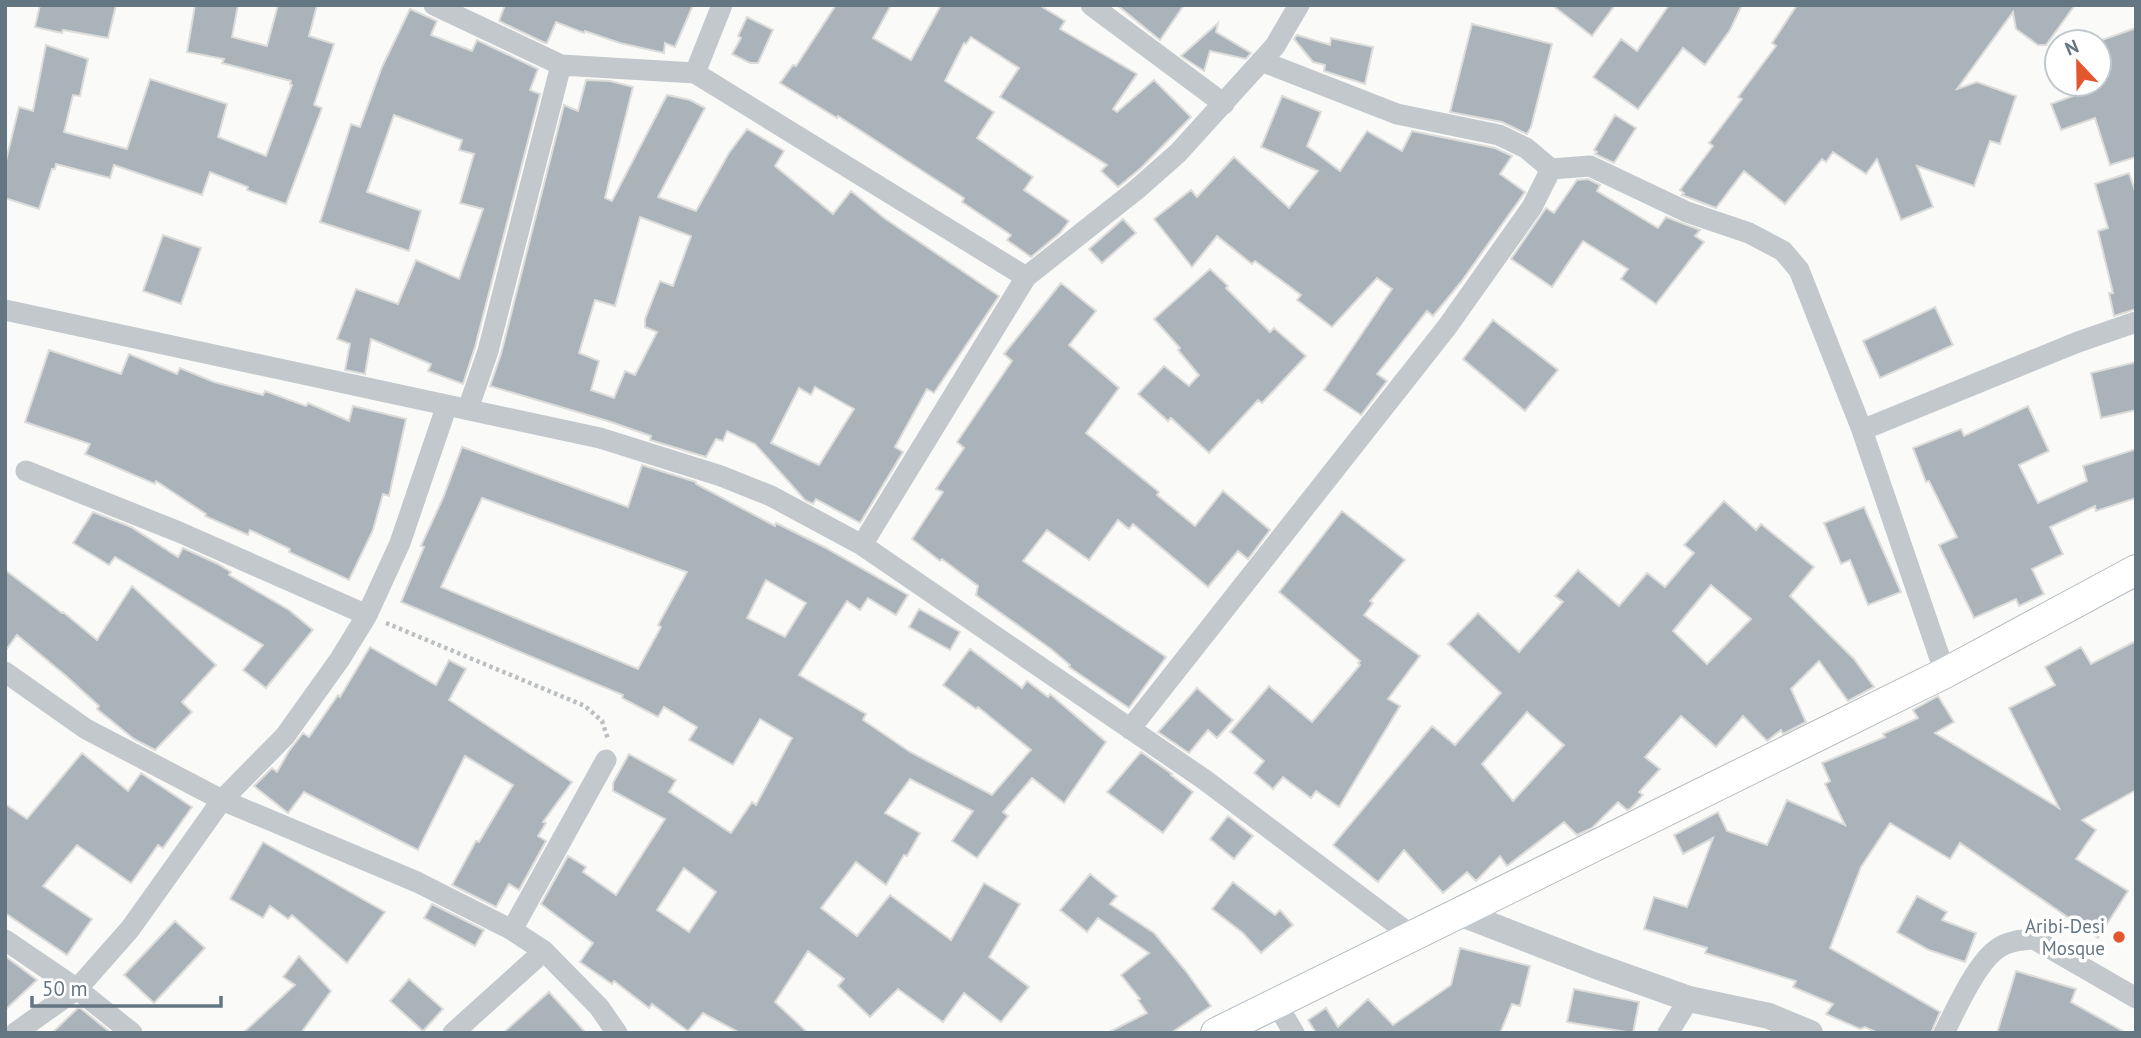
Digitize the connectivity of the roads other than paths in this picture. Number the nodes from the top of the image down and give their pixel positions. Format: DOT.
graph roads {
  1 [pos="433,5"];
  2 [pos="722,5"];
  3 [pos="1091,5"];
  4 [pos="1299,5"];
  5 [pos="1261,61"];
  6 [pos="561,65"];
  7 [pos="695,73"];
  8 [pos="1224,104"];
  9 [pos="1551,169"];
  10 [pos="1026,276"];
  11 [pos="5,310"];
  12 [pos="2136,322"];
  13 [pos="458,407"];
  14 [pos="1862,430"];
  15 [pos="26,471"];
  16 [pos="862,545"];
  17 [pos="2136,570"];
  18 [pos="367,615"];
  19 [pos="5,673"];
  20 [pos="1945,673"];
  21 [pos="1130,729"];
  22 [pos="606,760"];
  23 [pos="222,800"];
  24 [pos="1460,913"];
  25 [pos="512,930"];
  26 [pos="1411,935"];
  27 [pos="5,940"];
  28 [pos="544,951"];
  29 [pos="77,989"];
  30 [pos="2136,998"];
  31 [pos="1689,999"];
  32 [pos="1276,1003"];
  33 [pos="15,1033"];
  34 [pos="132,1033"];
  35 [pos="453,1033"];
  36 [pos="617,1033"];
  37 [pos="1216,1033"];
  38 [pos="1294,1033"];
  39 [pos="1668,1033"];
  40 [pos="1810,1033"];
  41 [pos="1944,1033"];
  1 -- 6 [label="street"];
  2 -- 7 [label="street"];
  3 -- 8 [label="street"];
  4 -- 5 [label="street"];
  5 -- 8 [label="street"];
  5 -- 9 [label="street"];
  6 -- 7 [label="street"];
  6 -- 13 [label="street"];
  7 -- 10 [label="street"];
  8 -- 10 [label="street"];
  9 -- 14 [label="street"];
  9 -- 21 [label="street"];
  10 -- 16 [label="street"];
  11 -- 13 [label="street"];
  12 -- 14 [label="street"];
  13 -- 16 [label="street"];
  13 -- 18 [label="street"];
  14 -- 20 [label="street"];
  15 -- 18 [label="street"];
  16 -- 21 [label="street"];
  17 -- 20 [label="main road"];
  18 -- 23 [label="street"];
  19 -- 23 [label="street"];
  20 -- 24 [label="main road"];
  21 -- 26 [label="street"];
  22 -- 25 [label="street"];
  23 -- 25 [label="street"];
  23 -- 29 [label="street"];
  24 -- 26 [label="main road"];
  24 -- 31 [label="street"];
  25 -- 28 [label="street"];
  26 -- 32 [label="main road"];
  27 -- 29 [label="street"];
  28 -- 35 [label="street"];
  28 -- 36 [label="street"];
  29 -- 33 [label="street"];
  29 -- 34 [label="street"];
  30 -- 41 [label="street"];
  31 -- 39 [label="street"];
  31 -- 40 [label="street"];
  32 -- 37 [label="main road"];
  32 -- 38 [label="street"];
}
